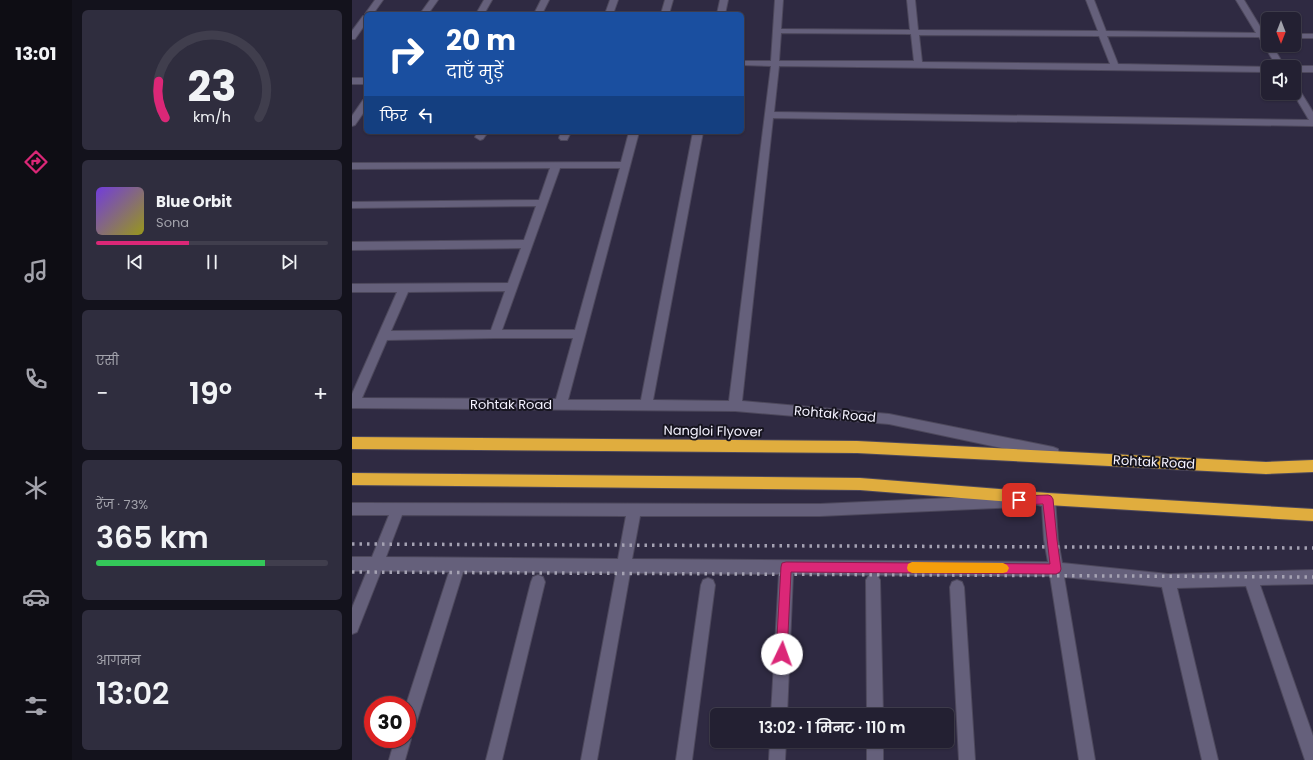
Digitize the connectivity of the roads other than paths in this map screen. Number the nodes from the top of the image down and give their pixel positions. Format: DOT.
graph roads {
  1 [pos="379,0"];
  2 [pos="434,0"];
  3 [pos="488,0"];
  4 [pos="545,0"];
  5 [pos="614,0"];
  6 [pos="669,0"];
  7 [pos="724,0"];
  8 [pos="780,0"];
  9 [pos="912,0"];
  10 [pos="1090,0"];
  11 [pos="1240,0"];
  12 [pos="370,12"];
  13 [pos="425,12"];
  14 [pos="481,12"];
  15 [pos="539,12"];
  16 [pos="610,12"];
  17 [pos="666,12"];
  18 [pos="721,12"];
  19 [pos="364,21"];
  20 [pos="1261,29"];
  21 [pos="777,31"];
  22 [pos="915,33"];
  23 [pos="1102,33"];
  24 [pos="1261,35"];
  25 [pos="1301,36"];
  26 [pos="1313,36"];
  27 [pos="352,37"];
  28 [pos="744,63"];
  29 [pos="775,63"];
  30 [pos="918,64"];
  31 [pos="1115,67"];
  32 [pos="1261,69"];
  33 [pos="1301,69"];
  34 [pos="1313,69"];
  35 [pos="352,81"];
  36 [pos="364,81"];
  37 [pos="1301,99"];
  38 [pos="364,105"];
  39 [pos="769,115"];
  40 [pos="1313,119"];
  41 [pos="352,123"];
  42 [pos="1313,123"];
  43 [pos="634,134"];
  44 [pos="698,134"];
  45 [pos="556,165"];
  46 [pos="626,165"];
  47 [pos="352,166"];
  48 [pos="542,203"];
  49 [pos="352,205"];
  50 [pos="528,244"];
  51 [pos="352,246"];
  52 [pos="513,287"];
  53 [pos="352,288"];
  54 [pos="404,288"];
  55 [pos="495,334"];
  56 [pos="580,334"];
  57 [pos="384,336"];
  58 [pos="353,403"];
  59 [pos="561,404"];
  60 [pos="646,405"];
  61 [pos="735,406"];
  62 [pos="352,442"];
  63 [pos="1074,458"];
  64 [pos="1313,466"];
  65 [pos="352,479"];
  66 [pos="1048,499"];
  67 [pos="352,510"];
  68 [pos="398,510"];
  69 [pos="634,510"];
  70 [pos="1313,516"];
  71 [pos="352,564"];
  72 [pos="377,564"];
  73 [pos="458,564"];
  74 [pos="624,566"];
  75 [pos="786,567"];
  76 [pos="1056,569"];
  77 [pos="1313,577"];
  78 [pos="1251,579"];
  79 [pos="873,580"];
  80 [pos="1168,581"];
  81 [pos="538,582"];
  82 [pos="708,585"];
  83 [pos="957,587"];
  84 [pos="352,627"];
  85 [pos="416,698"];
  86 [pos="779,708"];
  87 [pos="875,708"];
  88 [pos="400,748"];
  89 [pos="778,748"];
  90 [pos="875,748"];
  91 [pos="397,760"];
  92 [pos="494,760"];
  93 [pos="589,760"];
  94 [pos="684,760"];
  95 [pos="777,760"];
  96 [pos="875,760"];
  97 [pos="967,760"];
  98 [pos="1087,760"];
  99 [pos="1210,760"];
  100 [pos="1313,760"];
  1 -- 12 [label="street"];
  2 -- 13 [label="street"];
  3 -- 14 [label="street"];
  4 -- 15 [label="street"];
  5 -- 16 [label="street"];
  6 -- 17 [label="street"];
  7 -- 18 [label="street"];
  8 -- 21 [label="street"];
  9 -- 22 [label="street"];
  10 -- 23 [label="street"];
  11 -- 20 [label="street"];
  19 -- 27 [label="street"];
  21 -- 22 [label="street"];
  21 -- 29 [label="street"];
  22 -- 23 [label="street"];
  22 -- 30 [label="street"];
  23 -- 24 [label="street"];
  23 -- 31 [label="street"];
  25 -- 26 [label="street"];
  28 -- 29 [label="street"];
  29 -- 30 [label="street"];
  29 -- 39 [label="street"];
  30 -- 31 [label="street"];
  31 -- 32 [label="street"];
  33 -- 34 [label="street"];
  35 -- 36 [label="street"];
  37 -- 40 [label="street"];
  38 -- 41 [label="street"];
  39 -- 42 [label="street"];
  39 -- 61 [label="street"];
  43 -- 46 [label="street"];
  44 -- 60 [label="street"];
  45 -- 46 [label="street"];
  45 -- 47 [label="street"];
  45 -- 48 [label="street"];
  46 -- 56 [label="street"];
  48 -- 49 [label="street"];
  48 -- 50 [label="street"];
  50 -- 51 [label="street"];
  50 -- 52 [label="street"];
  52 -- 54 [label="street"];
  52 -- 55 [label="street"];
  53 -- 54 [label="street"];
  54 -- 57 [label="street"];
  55 -- 56 [label="street"];
  55 -- 57 [label="street"];
  56 -- 59 [label="street"];
  57 -- 58 [label="street"];
  58 -- 59 [label="street, Rohtak Road"];
  59 -- 60 [label="street, Rohtak Road"];
  60 -- 61 [label="street, Rohtak Road"];
  61 -- 63 [label="street, Rohtak Road"];
  62 -- 63 [label="highway, Nangloi Flyover"];
  63 -- 64 [label="highway, Rohtak Road"];
  65 -- 66 [label="highway"];
  66 -- 69 [label="street"];
  66 -- 70 [label="highway"];
  66 -- 76 [label="street"];
  67 -- 68 [label="street"];
  68 -- 69 [label="street"];
  68 -- 72 [label="street"];
  69 -- 74 [label="street"];
  71 -- 72 [label="street"];
  72 -- 73 [label="street"];
  72 -- 84 [label="street"];
  73 -- 74 [label="street"];
  73 -- 85 [label="street"];
  74 -- 75 [label="street"];
  74 -- 93 [label="street"];
  75 -- 76 [label="street"];
  75 -- 86 [label="street"];
  76 -- 80 [label="street"];
  76 -- 98 [label="street"];
  77 -- 78 [label="street"];
  78 -- 80 [label="street"];
  78 -- 100 [label="street"];
  79 -- 87 [label="street"];
  80 -- 99 [label="street"];
  81 -- 92 [label="street"];
  82 -- 94 [label="street"];
  83 -- 97 [label="street"];
  88 -- 91 [label="street"];
  89 -- 95 [label="street"];
  90 -- 96 [label="street"];
}
